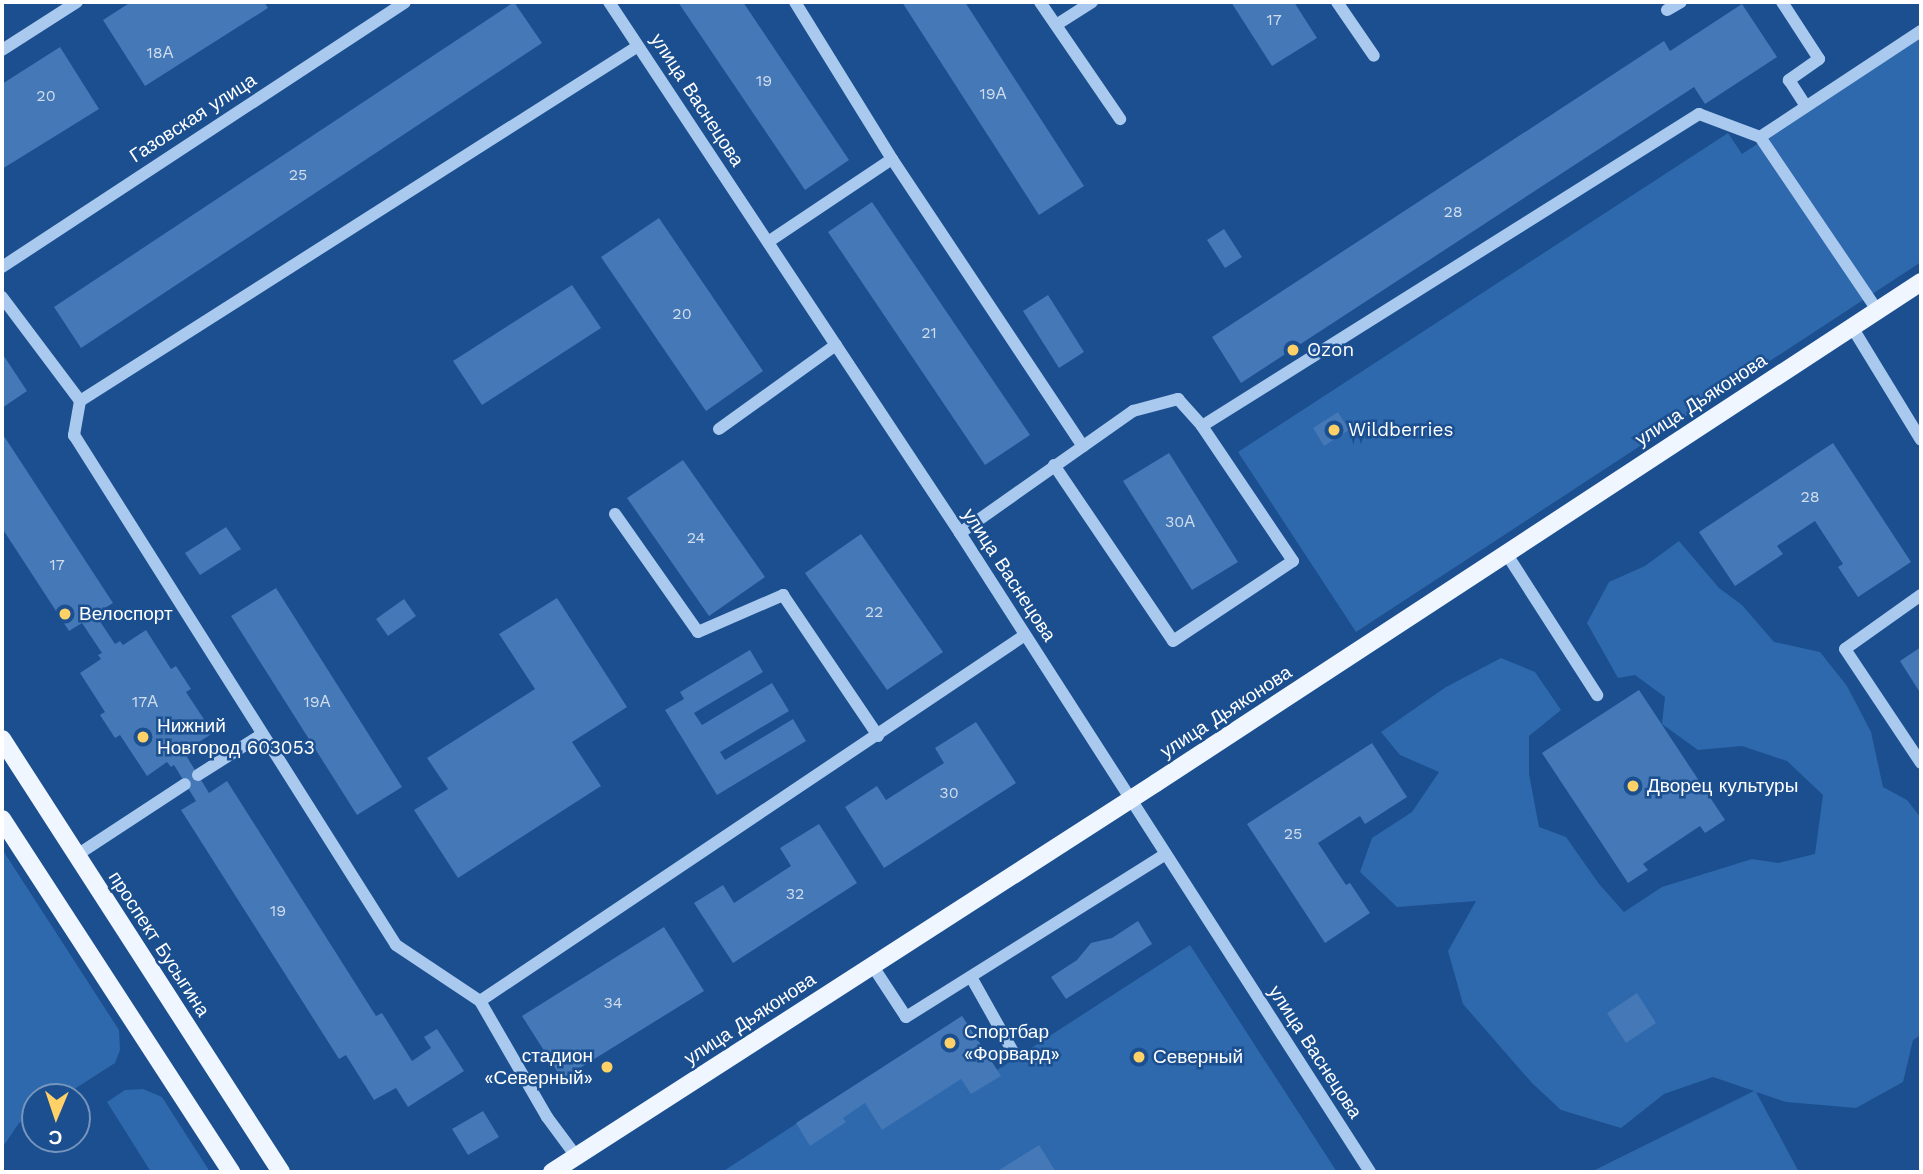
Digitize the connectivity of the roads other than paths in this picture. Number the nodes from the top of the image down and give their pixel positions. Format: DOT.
graph roads {
  1 [pos="77,2"];
  2 [pos="405,2"];
  3 [pos="609,2"];
  4 [pos="795,2"];
  5 [pos="1040,2"];
  6 [pos="1092,2"];
  7 [pos="1337,2"];
  8 [pos="1681,2"];
  9 [pos="1782,2"];
  10 [pos="1667,10"];
  11 [pos="1056,25"];
  12 [pos="1921,31"];
  13 [pos="638,46"];
  14 [pos="2,50"];
  15 [pos="1374,56"];
  16 [pos="1806,106"];
  17 [pos="1120,119"];
  18 [pos="1760,137"];
  19 [pos="892,159"];
  20 [pos="768,242"];
  21 [pos="2,267"];
  22 [pos="1921,282"];
  23 [pos="2,297"];
  24 [pos="1877,310"];
  25 [pos="1852,327"];
  26 [pos="836,345"];
  27 [pos="79,401"];
  28 [pos="1202,426"];
  29 [pos="719,429"];
  30 [pos="1921,440"];
  31 [pos="1083,446"];
  32 [pos="1055,465"];
  33 [pos="615,513"];
  34 [pos="960,533"];
  35 [pos="1506,553"];
  36 [pos="1921,596"];
  37 [pos="1025,635"];
  38 [pos="1597,695"];
  39 [pos="261,734"];
  40 [pos="878,736"];
  41 [pos="2,739"];
  42 [pos="1921,763"];
  43 [pos="198,775"];
  44 [pos="185,784"];
  45 [pos="1129,801"];
  46 [pos="2,819"];
  47 [pos="77,855"];
  48 [pos="1164,855"];
  49 [pos="872,965"];
  50 [pos="971,977"];
  51 [pos="480,1001"];
  52 [pos="1012,1050"];
  53 [pos="576,1156"];
  54 [pos="232,1172"];
  55 [pos="281,1172"];
  56 [pos="552,1172"];
  57 [pos="1370,1172"];
  1 -- 14 [label="street"];
  2 -- 21 [label="street, Газовская улица"];
  3 -- 13 [label="street, улица Васнецова"];
  4 -- 19 [label="street"];
  5 -- 11 [label="street"];
  6 -- 11 [label="street"];
  7 -- 15 [label="street"];
  8 -- 10 [label="street"];
  9 -- 16 [label="street"];
  11 -- 17 [label="street"];
  12 -- 16 [label="street"];
  13 -- 20 [label="street, улица Васнецова"];
  13 -- 27 [label="street"];
  16 -- 18 [label="street"];
  18 -- 24 [label="street"];
  18 -- 28 [label="street"];
  19 -- 20 [label="street"];
  19 -- 31 [label="street"];
  20 -- 26 [label="street, улица Васнецова"];
  22 -- 24 [label="main road, улица Дьяконова"];
  23 -- 27 [label="street"];
  24 -- 25 [label="main road, улица Дьяконова"];
  25 -- 30 [label="street"];
  25 -- 35 [label="main road, улица Дьяконова"];
  26 -- 29 [label="street"];
  26 -- 34 [label="street, улица Васнецова"];
  27 -- 39 [label="street"];
  28 -- 31 [label="street"];
  28 -- 32 [label="street"];
  31 -- 32 [label="street"];
  32 -- 34 [label="street"];
  33 -- 40 [label="street"];
  34 -- 37 [label="street, улица Васнецова"];
  35 -- 38 [label="street"];
  35 -- 45 [label="main road, улица Дьяконова"];
  36 -- 42 [label="street"];
  37 -- 40 [label="street"];
  37 -- 45 [label="street, улица Васнецова"];
  39 -- 43 [label="street"];
  39 -- 51 [label="street"];
  40 -- 51 [label="street"];
  41 -- 47 [label="main road, проспект Бусыгина"];
  44 -- 47 [label="street"];
  45 -- 48 [label="street, улица Васнецова"];
  45 -- 49 [label="main road, улица Дьяконова"];
  46 -- 54 [label="main road"];
  47 -- 55 [label="main road, проспект Бусыгина"];
  48 -- 50 [label="street"];
  48 -- 57 [label="street, улица Васнецова"];
  49 -- 50 [label="street"];
  49 -- 53 [label="main road, улица Дьяконова"];
  50 -- 52 [label="street"];
  51 -- 53 [label="street"];
  53 -- 56 [label="main road, улица Дьяконова"];
}
